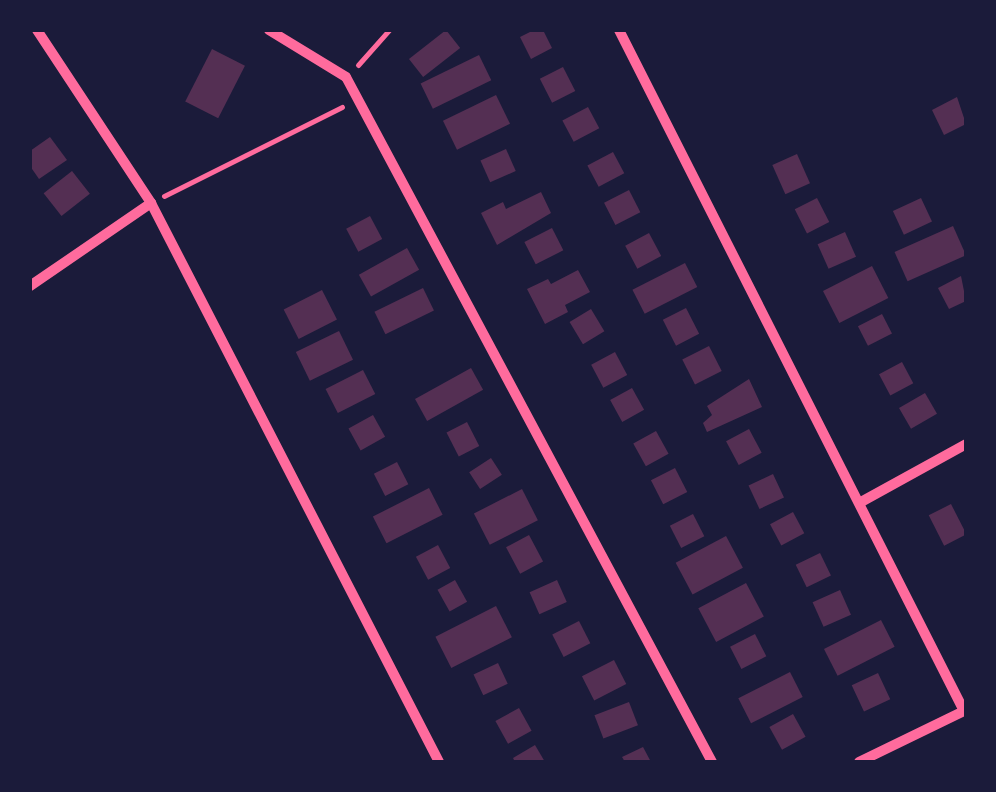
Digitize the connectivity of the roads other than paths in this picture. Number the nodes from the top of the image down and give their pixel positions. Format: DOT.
graph roads {
  1 [pos="38,30"];
  2 [pos="269,30"];
  3 [pos="619,30"];
  4 [pos="150,203"];
  5 [pos="30,286"];
  6 [pos="966,444"];
  7 [pos="861,502"];
  8 [pos="965,710"];
  9 [pos="439,762"];
  10 [pos="712,762"];
  11 [pos="860,762"];
  1 -- 4 [label="street"];
  2 -- 10 [label="street"];
  3 -- 7 [label="street"];
  4 -- 5 [label="street"];
  4 -- 9 [label="street"];
  6 -- 7 [label="street"];
  7 -- 8 [label="street"];
  8 -- 11 [label="street"];
}
